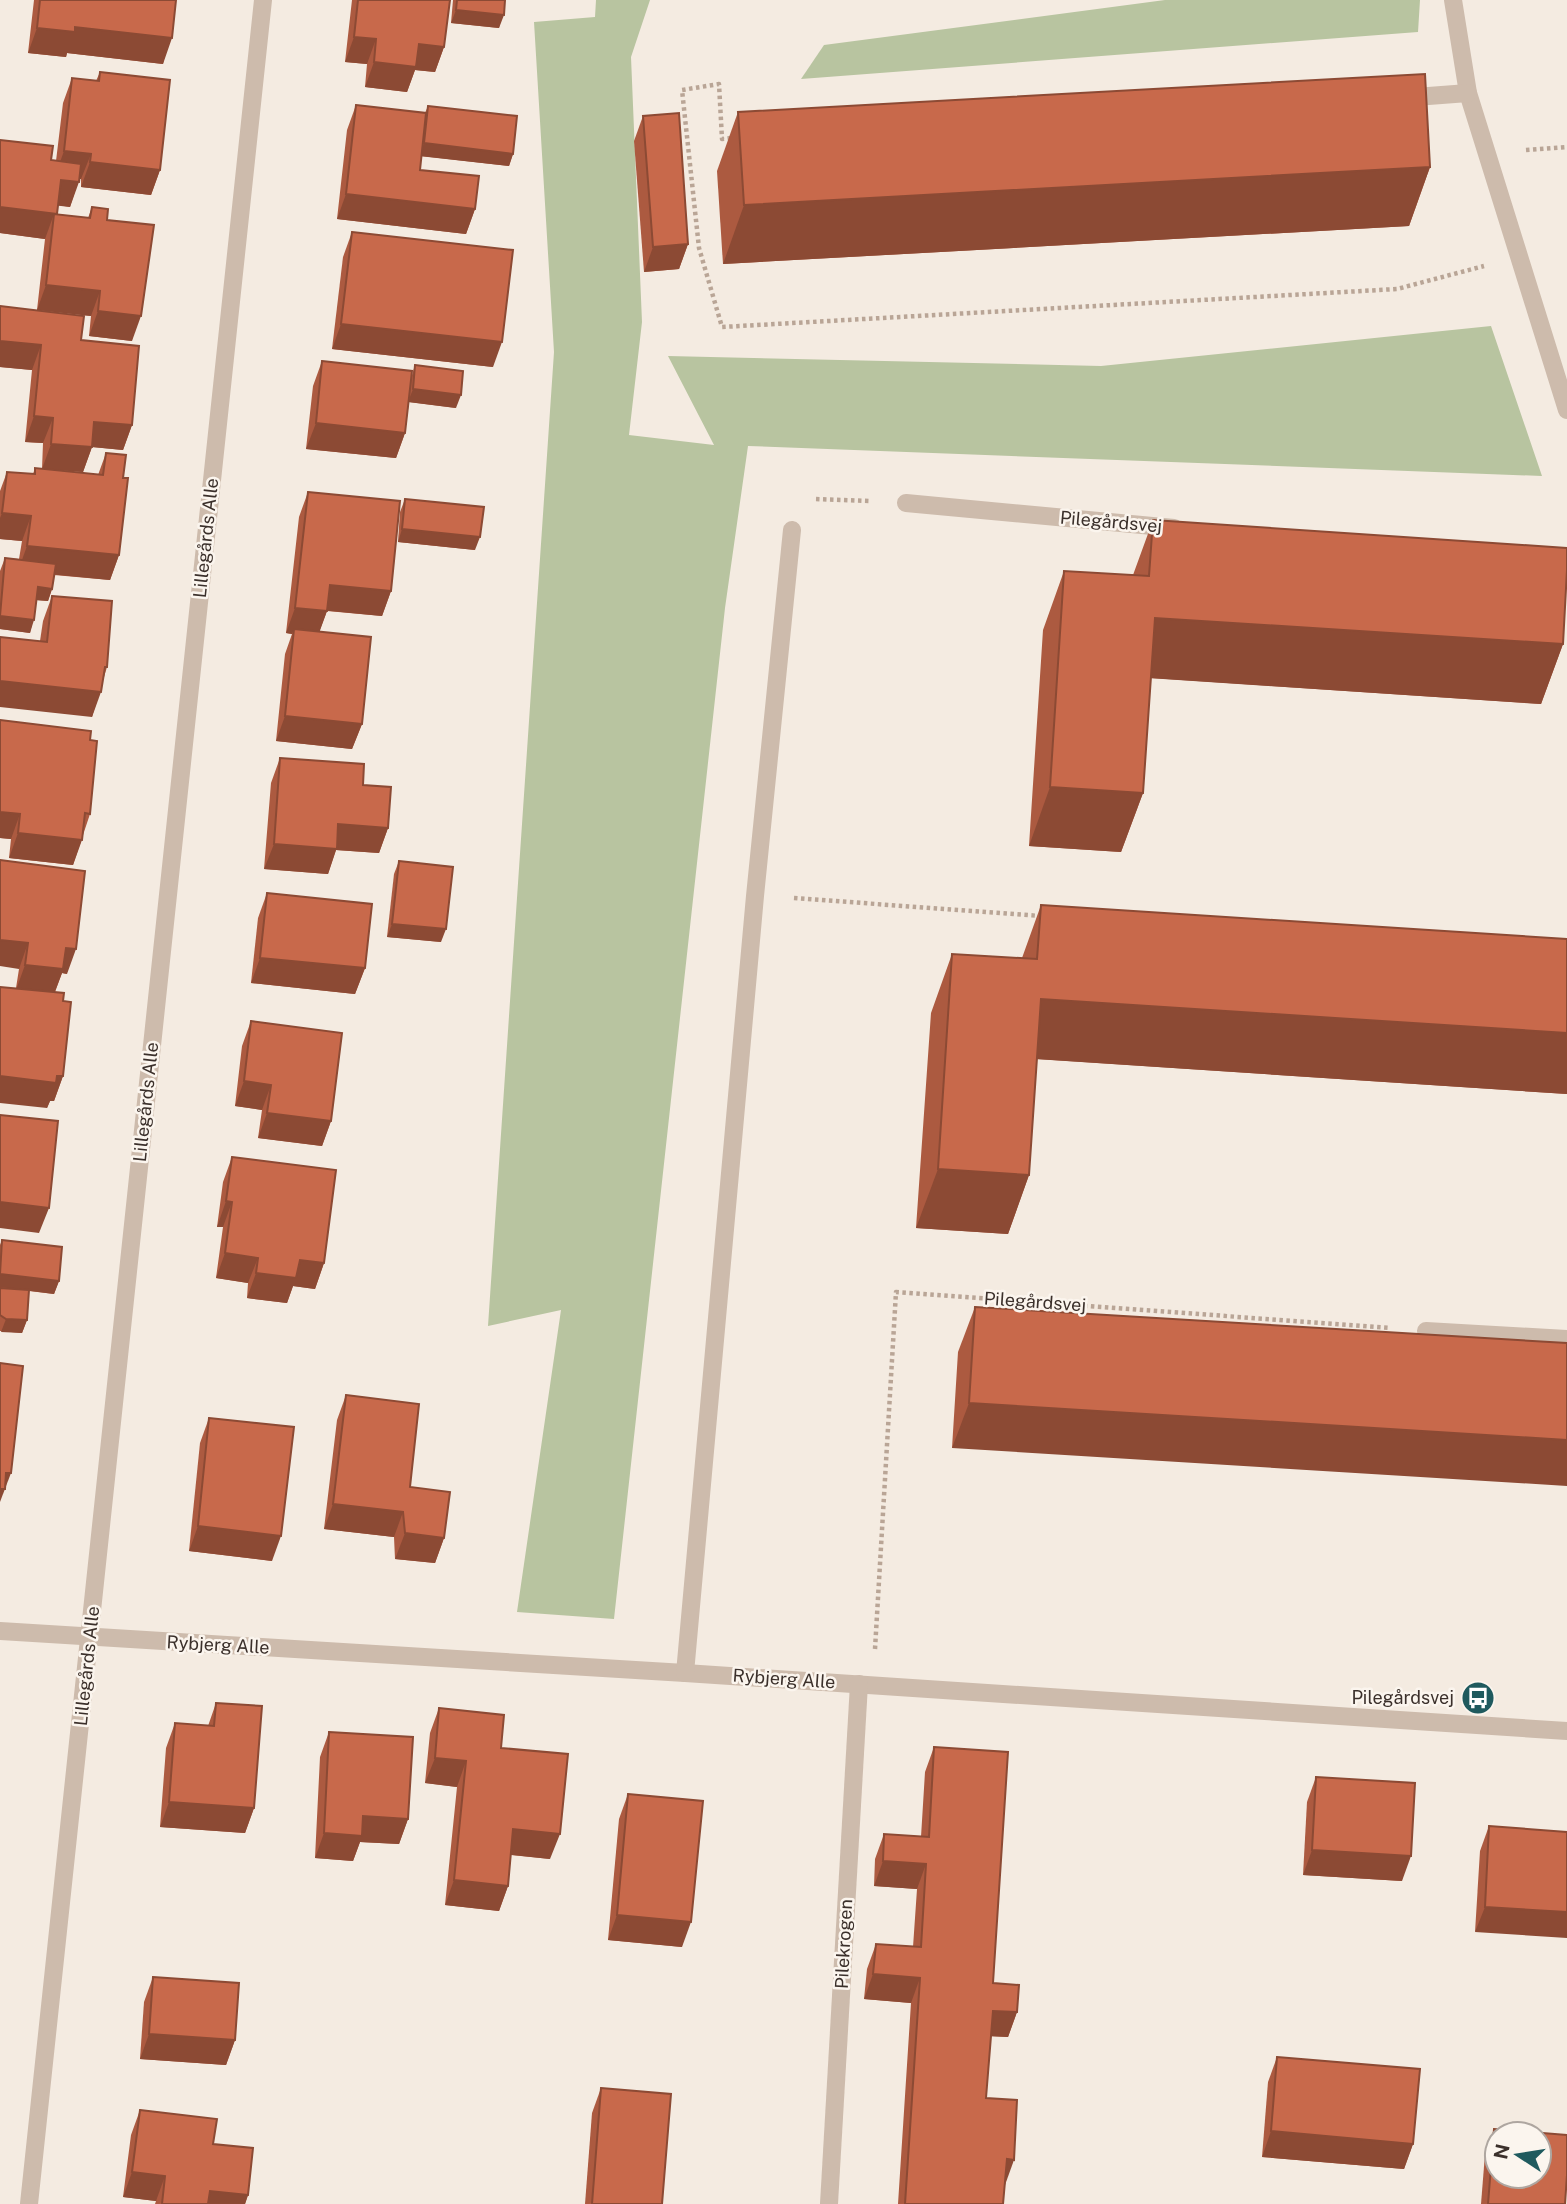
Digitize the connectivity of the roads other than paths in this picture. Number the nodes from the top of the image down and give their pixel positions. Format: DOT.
graph roads {
  1 [pos="263,0"];
  2 [pos="1453,0"];
  3 [pos="1468,93"];
  4 [pos="1385,99"];
  5 [pos="1567,410"];
  6 [pos="906,503"];
  7 [pos="1192,529"];
  8 [pos="792,530"];
  9 [pos="1426,1331"];
  10 [pos="1567,1339"];
  11 [pos="0,1631"];
  12 [pos="90,1637"];
  13 [pos="685,1673"];
  14 [pos="866,1685"];
  15 [pos="1567,1731"];
  16 [pos="29,2204"];
  17 [pos="830,2204"];
  1 -- 12 [label="street, Lillegårds Alle"];
  2 -- 3 [label="street"];
  3 -- 4 [label="street"];
  3 -- 5 [label="street"];
  6 -- 7 [label="street, Pilegårdsvej"];
  8 -- 13 [label="street"];
  9 -- 10 [label="street"];
  11 -- 12 [label="street, Rybjerg Alle"];
  12 -- 13 [label="street, Rybjerg Alle"];
  12 -- 16 [label="street, Lillegårds Alle"];
  13 -- 14 [label="street, Rybjerg Alle"];
  14 -- 15 [label="street, Rybjerg Alle"];
  14 -- 17 [label="street, Pilekrogen"];
}
